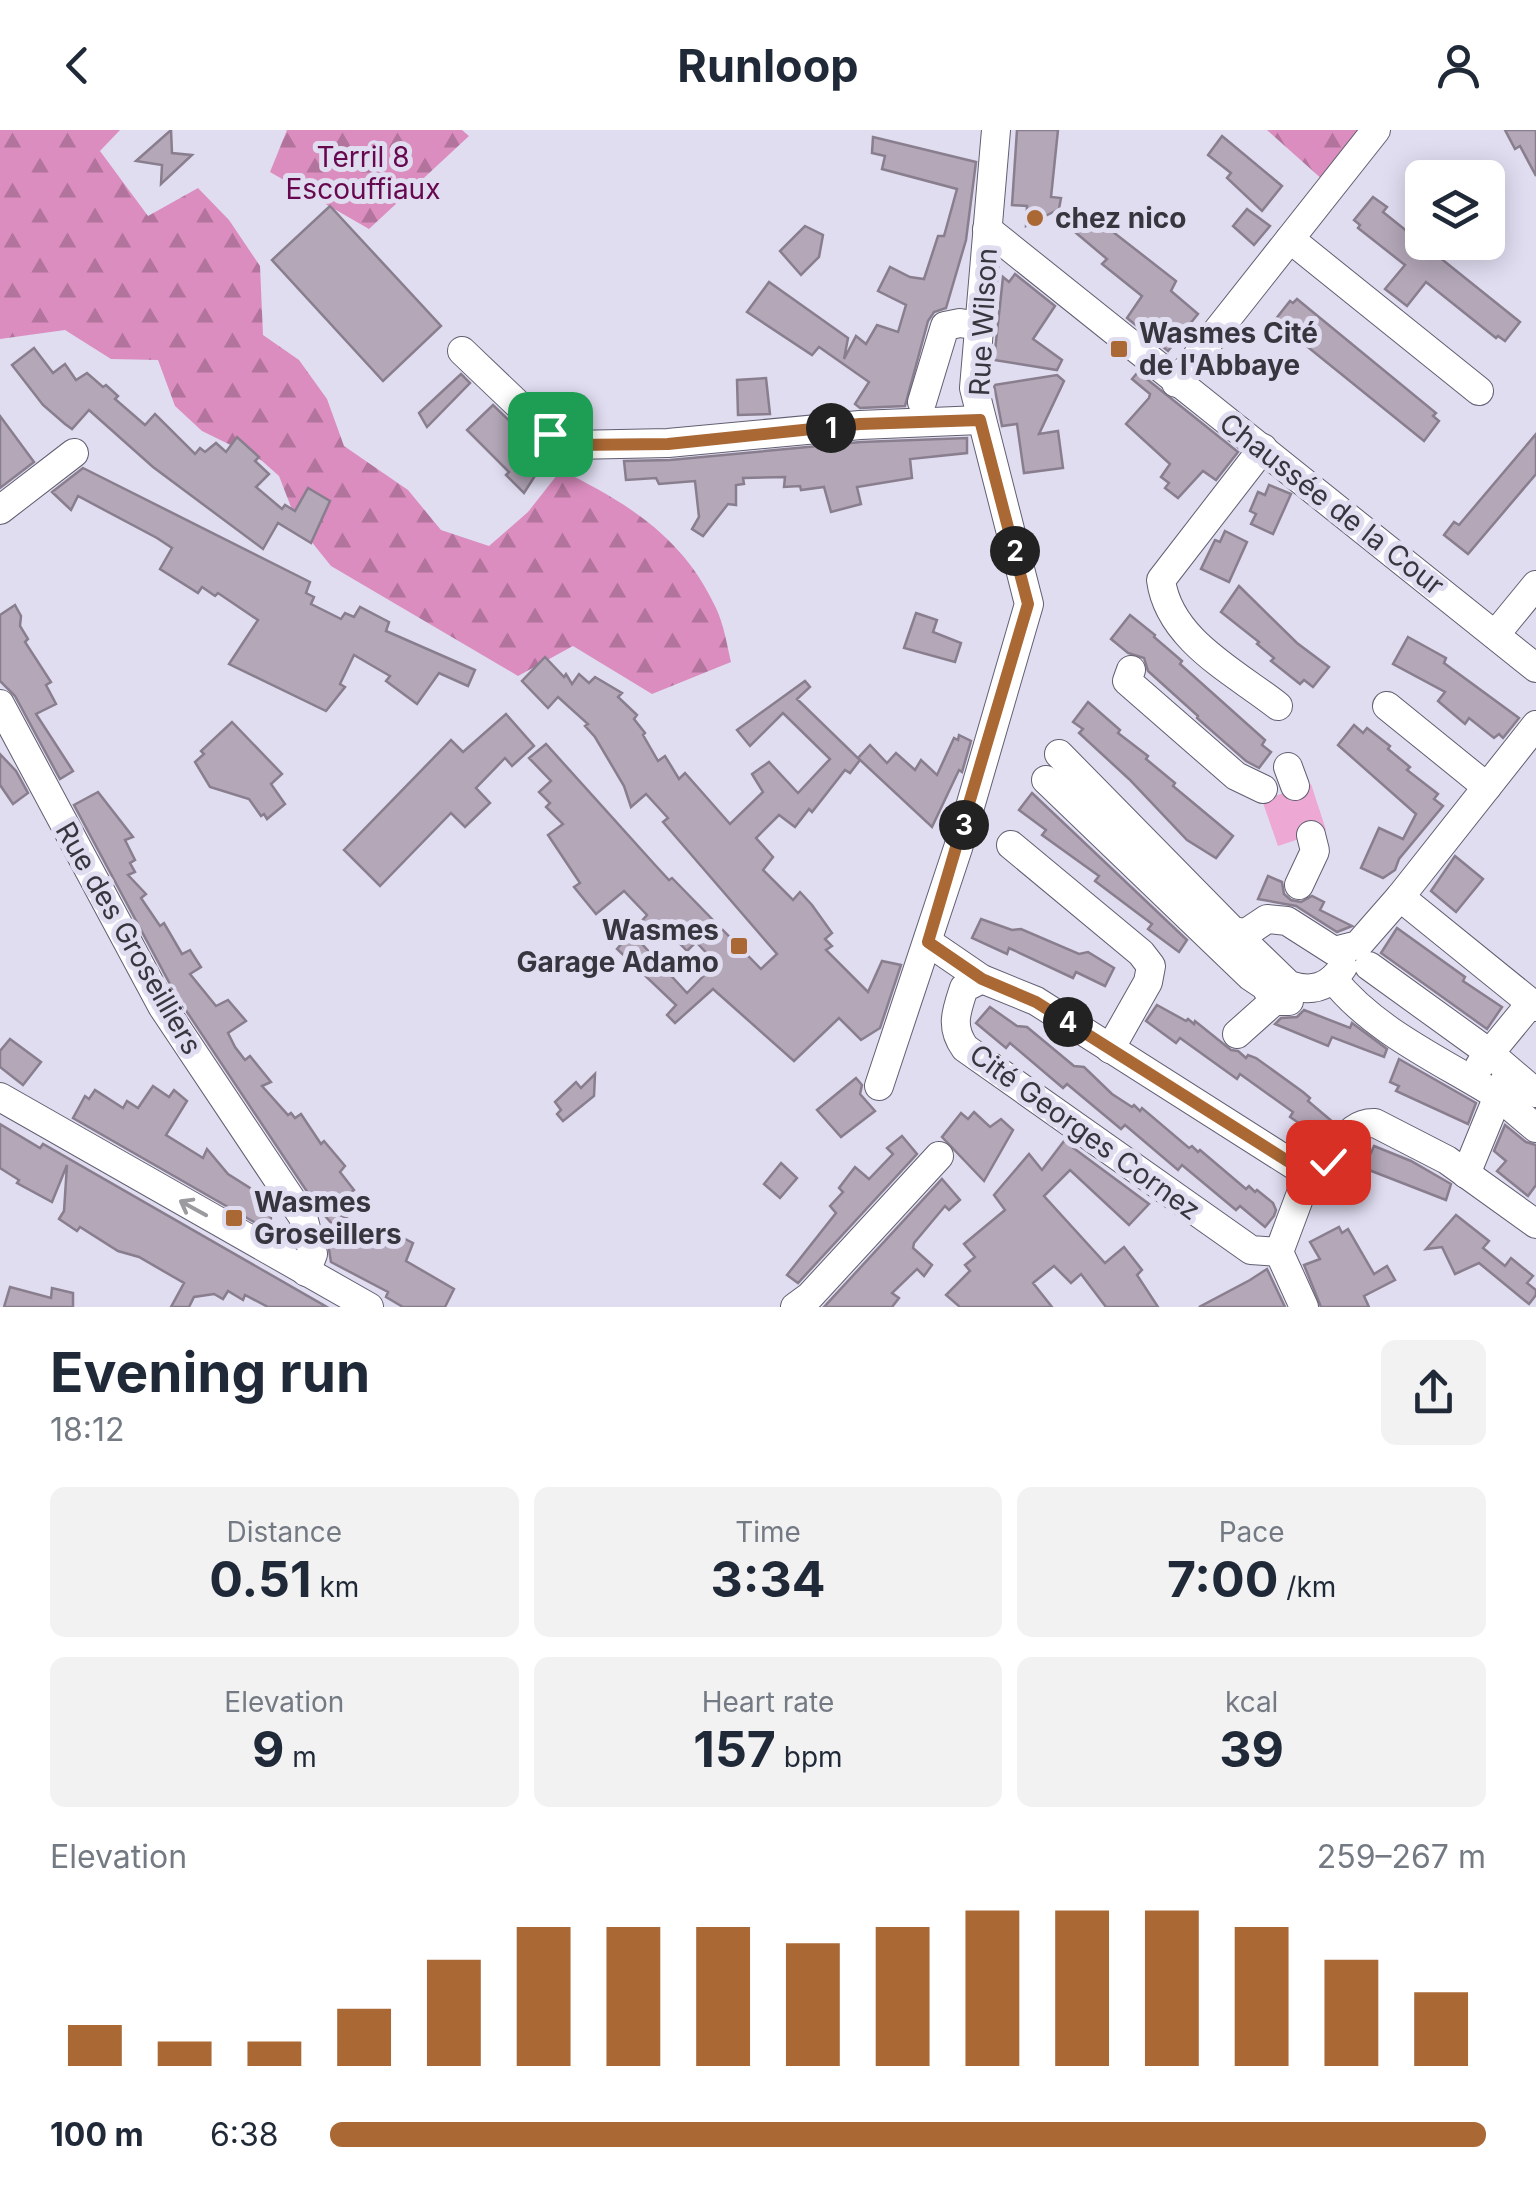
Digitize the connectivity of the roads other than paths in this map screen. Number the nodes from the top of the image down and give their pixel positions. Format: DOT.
graph roads {
  1 [pos="996,130"];
  2 [pos="1376,130"];
  3 [pos="987,229"];
  4 [pos="1290,239"];
  5 [pos="980,326"];
  6 [pos="462,351"];
  7 [pos="1176,382"];
  8 [pos="1480,391"];
  9 [pos="922,402"];
  10 [pos="980,420"];
  11 [pos="1263,448"];
  12 [pos="74,453"];
  13 [pos="0,510"];
  14 [pos="1536,584"];
  15 [pos="1495,634"];
  16 [pos="1536,668"];
  17 [pos="1131,670"];
  18 [pos="0,704"];
  19 [pos="1278,706"];
  20 [pos="1387,706"];
  21 [pos="1536,725"];
  22 [pos="1059,754"];
  23 [pos="1046,780"];
  24 [pos="1487,787"];
  25 [pos="1263,790"];
  26 [pos="1311,834"];
  27 [pos="1011,845"];
  28 [pos="1299,885"];
  29 [pos="1400,896"];
  30 [pos="1233,931"];
  31 [pos="928,942"];
  32 [pos="1364,955"];
  33 [pos="982,979"];
  34 [pos="1342,990"];
  35 [pos="1274,1001"];
  36 [pos="1534,1005"];
  37 [pos="1237,1034"];
  38 [pos="1110,1049"];
  39 [pos="1499,1060"];
  40 [pos="1471,1079"];
  41 [pos="879,1086"];
  42 [pos="1536,1093"];
  43 [pos="1498,1096"];
  44 [pos="0,1097"];
  45 [pos="1536,1128"];
  46 [pos="940,1156"];
  47 [pos="1310,1169"];
  48 [pos="1466,1174"];
  49 [pos="1536,1224"];
  50 [pos="1279,1252"];
  51 [pos="306,1272"];
  52 [pos="369,1307"];
  53 [pos="796,1307"];
  54 [pos="1304,1307"];
  1 -- 3 [label="street, Rue Wilson"];
  2 -- 4 [label="street"];
  3 -- 5 [label="street, Rue Wilson"];
  3 -- 7 [label="street, Chaussée de la Cour"];
  4 -- 7 [label="street"];
  4 -- 8 [label="street"];
  5 -- 9 [label="street"];
  5 -- 10 [label="street, Rue Wilson"];
  6 -- 10 [label="street"];
  7 -- 11 [label="street, Chaussée de la Cour"];
  10 -- 31 [label="street, Rue Wilson"];
  11 -- 15 [label="street, Chaussée de la Cour"];
  11 -- 19 [label="street"];
  12 -- 13 [label="street"];
  14 -- 15 [label="street"];
  15 -- 16 [label="street, Chaussée de la Cour"];
  17 -- 25 [label="street"];
  18 -- 51 [label="street, Rue des Groseilliers"];
  20 -- 24 [label="street"];
  21 -- 24 [label="street"];
  22 -- 30 [label="street"];
  23 -- 35 [label="street"];
  24 -- 29 [label="street"];
  26 -- 28 [label="street"];
  27 -- 38 [label="street"];
  29 -- 32 [label="street"];
  29 -- 36 [label="street"];
  30 -- 32 [label="street"];
  30 -- 34 [label="street"];
  31 -- 33 [label="street"];
  31 -- 41 [label="street, Rue Wilson"];
  32 -- 34 [label="street"];
  32 -- 39 [label="street"];
  33 -- 38 [label="street"];
  33 -- 50 [label="street, Cité Georges Cornez"];
  34 -- 35 [label="street"];
  34 -- 40 [label="street"];
  35 -- 37 [label="street"];
  36 -- 39 [label="street"];
  38 -- 47 [label="street"];
  39 -- 40 [label="street"];
  39 -- 42 [label="street"];
  39 -- 43 [label="street"];
  40 -- 43 [label="street"];
  43 -- 45 [label="street"];
  43 -- 48 [label="street"];
  51 -- 44 [label="street, one-way"];
  46 -- 53 [label="street"];
  47 -- 48 [label="street"];
  47 -- 50 [label="street"];
  48 -- 49 [label="street"];
  50 -- 54 [label="street"];
  51 -- 52 [label="street"];
}
